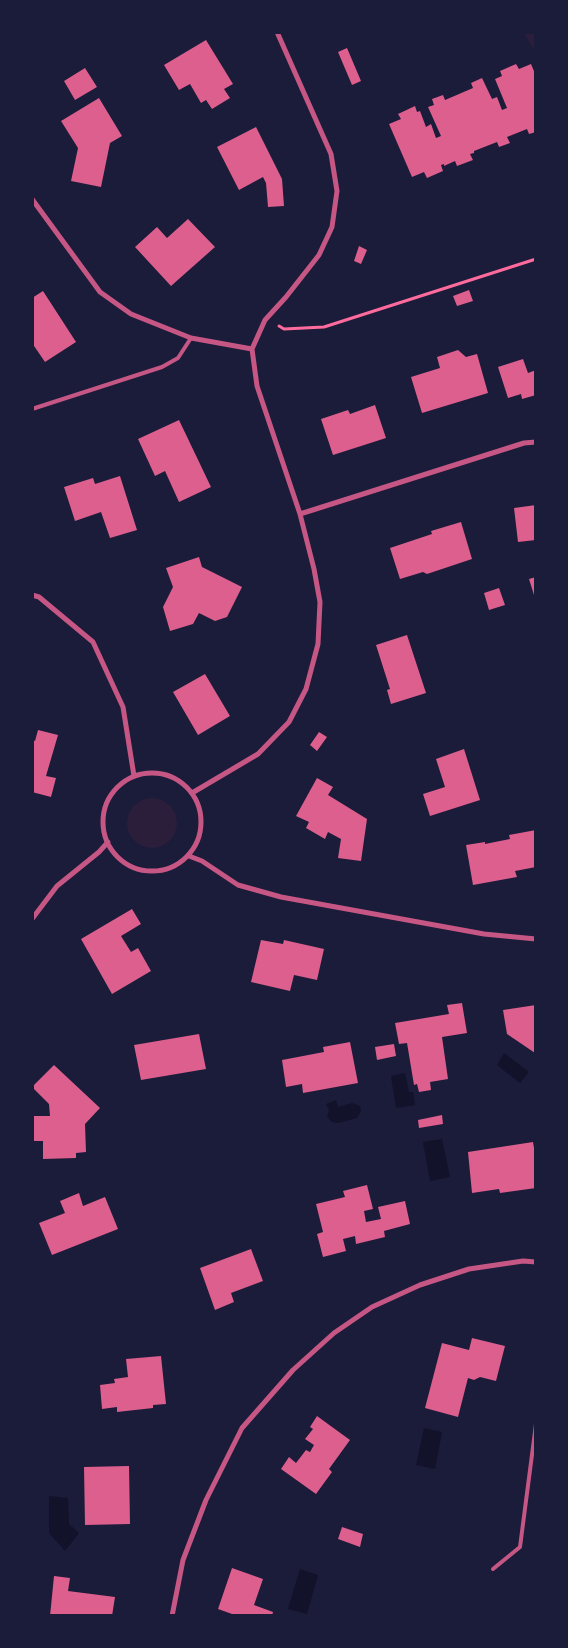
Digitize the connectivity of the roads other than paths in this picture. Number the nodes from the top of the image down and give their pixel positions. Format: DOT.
graph roads {
  1 [pos="277,32"];
  2 [pos="32,199"];
  3 [pos="190,338"];
  4 [pos="252,349"];
  5 [pos="32,409"];
  6 [pos="536,442"];
  7 [pos="300,514"];
  8 [pos="32,595"];
  9 [pos="134,776"];
  10 [pos="192,793"];
  11 [pos="108,842"];
  12 [pos="189,856"];
  13 [pos="32,919"];
  14 [pos="536,939"];
  15 [pos="536,1262"];
  16 [pos="536,1424"];
  17 [pos="493,1569"];
  18 [pos="172,1616"];
  1 -- 4 [label="street"];
  2 -- 3 [label="street"];
  3 -- 4 [label="street"];
  3 -- 5 [label="lane"];
  4 -- 7 [label="street"];
  6 -- 7 [label="street"];
  7 -- 10 [label="street"];
  8 -- 9 [label="street"];
  9 -- 10 [label="street"];
  9 -- 11 [label="street"];
  10 -- 12 [label="street"];
  11 -- 12 [label="street"];
  11 -- 13 [label="street"];
  12 -- 14 [label="street"];
  15 -- 18 [label="street"];
  16 -- 17 [label="lane"];
}
